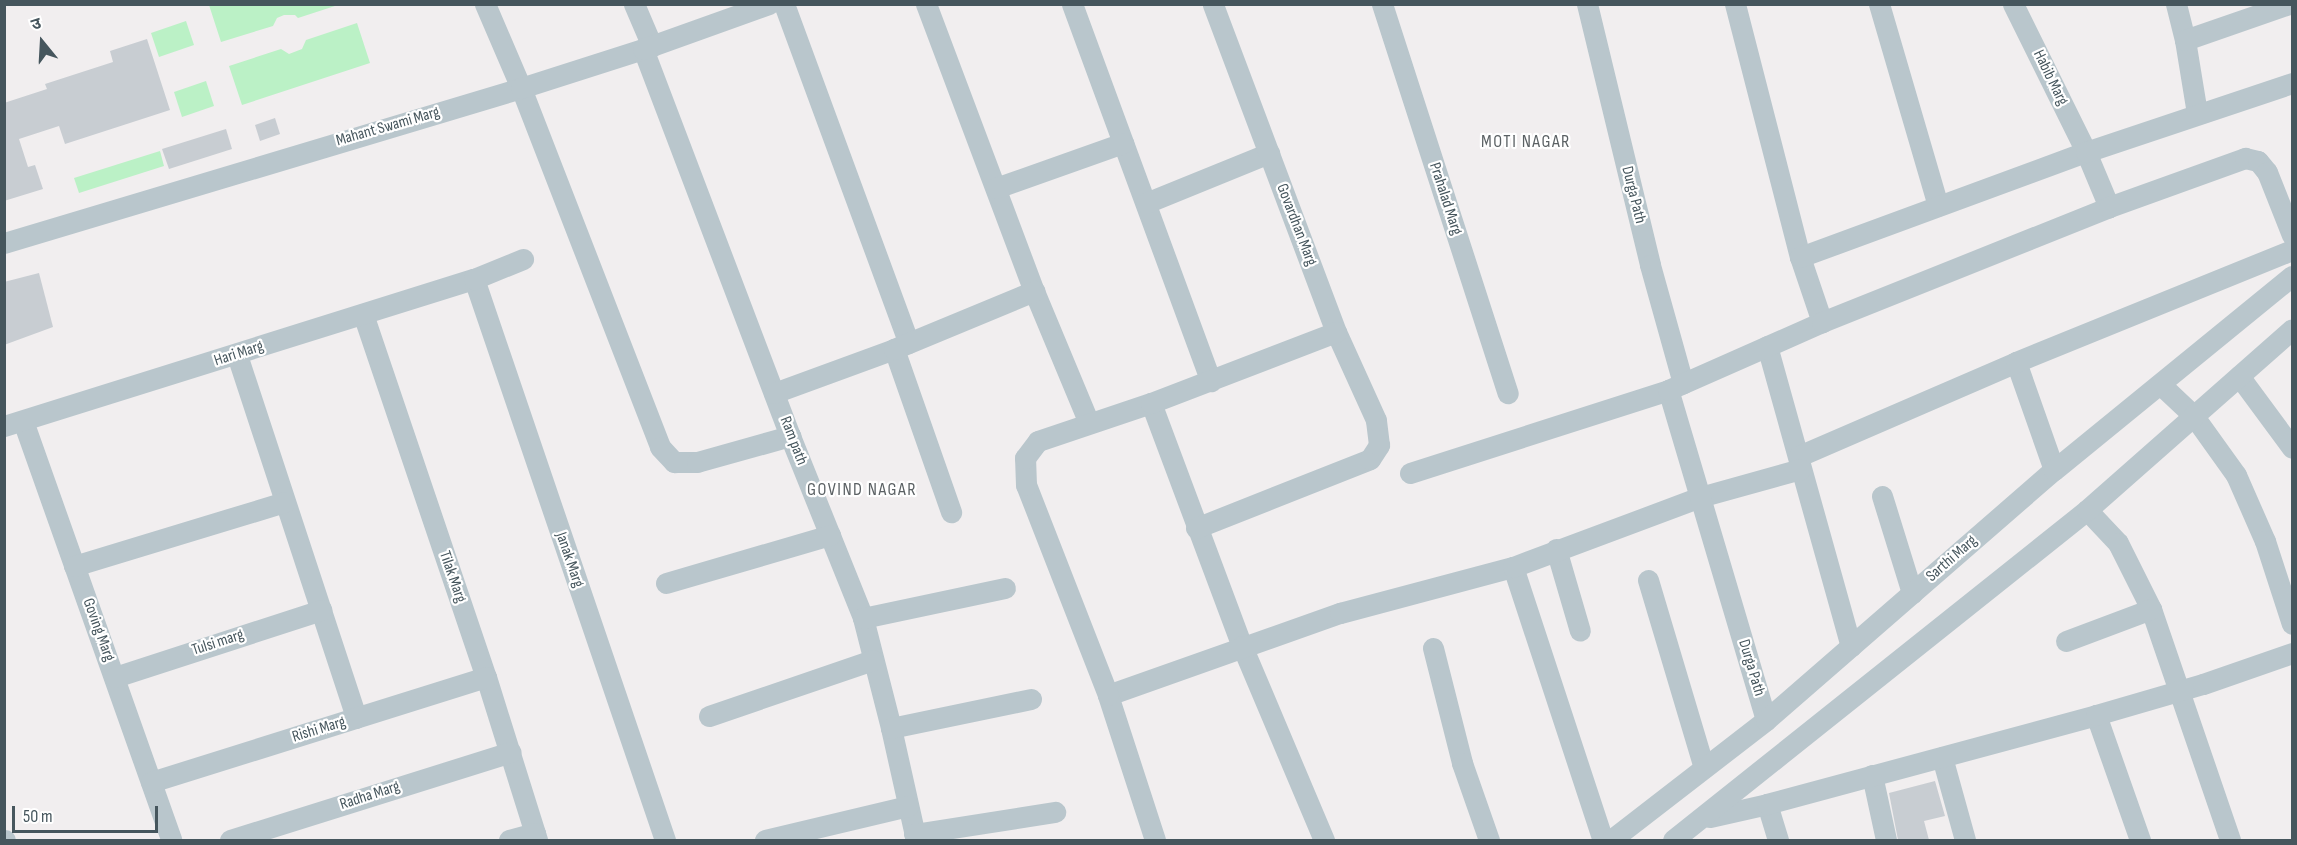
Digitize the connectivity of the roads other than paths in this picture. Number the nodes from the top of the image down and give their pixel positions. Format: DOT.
graph roads {
  1 [pos="485,4"];
  2 [pos="634,4"];
  3 [pos="769,4"];
  4 [pos="784,4"];
  5 [pos="926,4"];
  6 [pos="1072,4"];
  7 [pos="1213,4"];
  8 [pos="1382,4"];
  9 [pos="1587,4"];
  10 [pos="1735,4"];
  11 [pos="1879,4"];
  12 [pos="2013,4"];
  13 [pos="2176,4"];
  14 [pos="2289,4"];
  15 [pos="2185,40"];
  16 [pos="648,48"];
  17 [pos="2292,83"];
  18 [pos="521,88"];
  19 [pos="2197,113"];
  20 [pos="1123,143"];
  21 [pos="2086,152"];
  22 [pos="1269,153"];
  23 [pos="996,188"];
  24 [pos="1146,203"];
  25 [pos="1938,206"];
  26 [pos="2109,207"];
  27 [pos="2292,235"];
  28 [pos="4,243"];
  29 [pos="2292,250"];
  30 [pos="1800,257"];
  31 [pos="524,259"];
  32 [pos="2292,276"];
  33 [pos="474,279"];
  34 [pos="1034,291"];
  35 [pos="363,314"];
  36 [pos="1822,322"];
  37 [pos="2292,329"];
  38 [pos="1336,332"];
  39 [pos="902,346"];
  40 [pos="1767,346"];
  41 [pos="237,355"];
  42 [pos="2016,363"];
  43 [pos="2239,376"];
  44 [pos="1211,381"];
  45 [pos="2160,384"];
  46 [pos="774,393"];
  47 [pos="1508,393"];
  48 [pos="1675,394"];
  49 [pos="1151,404"];
  50 [pos="2193,415"];
  51 [pos="1089,423"];
  52 [pos="14,424"];
  53 [pos="790,436"];
  54 [pos="2292,448"];
  55 [pos="1799,462"];
  56 [pos="2054,470"];
  57 [pos="1410,473"];
  58 [pos="1882,496"];
  59 [pos="1700,497"];
  60 [pos="284,502"];
  61 [pos="2087,510"];
  62 [pos="951,512"];
  63 [pos="1196,528"];
  64 [pos="830,535"];
  65 [pos="1556,549"];
  66 [pos="74,566"];
  67 [pos="1513,567"];
  68 [pos="1648,580"];
  69 [pos="666,584"];
  70 [pos="1005,588"];
  71 [pos="1912,593"];
  72 [pos="2151,609"];
  73 [pos="321,610"];
  74 [pos="863,618"];
  75 [pos="2292,624"];
  76 [pos="1580,631"];
  77 [pos="2066,641"];
  78 [pos="1242,646"];
  79 [pos="1851,646"];
  80 [pos="1433,648"];
  81 [pos="2292,653"];
  82 [pos="873,660"];
  83 [pos="115,677"];
  84 [pos="486,677"];
  85 [pos="2177,690"];
  86 [pos="1108,695"];
  87 [pos="1031,699"];
  88 [pos="2096,715"];
  89 [pos="709,716"];
  90 [pos="1770,717"];
  91 [pos="356,718"];
  92 [pos="891,728"];
  93 [pos="1791,748"];
  94 [pos="510,752"];
  95 [pos="1942,757"];
  96 [pos="1704,768"];
  97 [pos="1872,775"];
  98 [pos="151,782"];
  99 [pos="1767,804"];
  100 [pos="908,806"];
  101 [pos="1055,812"];
  102 [pos="1704,818"];
  103 [pos="536,837"];
  104 [pos="915,837"];
  105 [pos="171,840"];
  106 [pos="230,840"];
  107 [pos="509,840"];
  108 [pos="664,840"];
  109 [pos="765,840"];
  110 [pos="1155,840"];
  111 [pos="1324,840"];
  112 [pos="1489,840"];
  113 [pos="1603,840"];
  114 [pos="1611,840"];
  115 [pos="1673,840"];
  116 [pos="1778,840"];
  117 [pos="1886,840"];
  118 [pos="1965,840"];
  119 [pos="2140,840"];
  120 [pos="2230,840"];
  1 -- 18 [label="street"];
  2 -- 16 [label="street, Ram path"];
  3 -- 16 [label="street, Mahant Swami Marg"];
  4 -- 39 [label="street"];
  5 -- 23 [label="street"];
  6 -- 20 [label="street"];
  7 -- 22 [label="street, Govardhan Marg"];
  8 -- 47 [label="street, Prahalad Marg"];
  9 -- 48 [label="street, Durga Path"];
  10 -- 30 [label="street"];
  11 -- 25 [label="street"];
  12 -- 21 [label="street, Habib Marg"];
  13 -- 15 [label="street"];
  14 -- 15 [label="street"];
  15 -- 19 [label="street"];
  16 -- 18 [label="street, Mahant Swami Marg"];
  16 -- 46 [label="street, Ram path"];
  17 -- 19 [label="street"];
  18 -- 28 [label="street, Mahant Swami Marg"];
  18 -- 53 [label="street"];
  19 -- 21 [label="street"];
  20 -- 23 [label="street"];
  20 -- 24 [label="street"];
  21 -- 25 [label="street"];
  21 -- 26 [label="street, Habib Marg"];
  22 -- 24 [label="street"];
  22 -- 38 [label="street, Govardhan Marg"];
  23 -- 34 [label="street"];
  24 -- 44 [label="street"];
  25 -- 30 [label="street"];
  26 -- 27 [label="street"];
  26 -- 36 [label="street"];
  29 -- 42 [label="street"];
  30 -- 36 [label="street"];
  31 -- 33 [label="street, Hari Marg"];
  32 -- 45 [label="street, Sarthi Marg"];
  33 -- 35 [label="street, Hari Marg"];
  33 -- 108 [label="street, Janak Marg"];
  34 -- 39 [label="street"];
  34 -- 51 [label="street"];
  35 -- 41 [label="street, Hari Marg"];
  35 -- 84 [label="street, Tilak Marg"];
  36 -- 40 [label="street"];
  37 -- 43 [label="street"];
  38 -- 44 [label="street"];
  38 -- 63 [label="street, Govardhan Marg"];
  39 -- 46 [label="street"];
  39 -- 62 [label="street"];
  40 -- 48 [label="street"];
  40 -- 55 [label="street"];
  41 -- 52 [label="street, Hari Marg"];
  41 -- 60 [label="street"];
  42 -- 55 [label="street"];
  42 -- 56 [label="street"];
  43 -- 50 [label="street"];
  43 -- 54 [label="street"];
  44 -- 49 [label="street"];
  45 -- 50 [label="street"];
  45 -- 56 [label="street, Sarthi Marg"];
  46 -- 53 [label="street, Ram path"];
  48 -- 57 [label="street"];
  48 -- 59 [label="street, Durga Path"];
  49 -- 51 [label="street"];
  49 -- 63 [label="street"];
  50 -- 61 [label="street"];
  50 -- 75 [label="street"];
  51 -- 86 [label="street"];
  52 -- 66 [label="street, Goving Marg"];
  53 -- 64 [label="street, Ram path"];
  55 -- 59 [label="street"];
  55 -- 79 [label="street"];
  56 -- 71 [label="street, Sarthi Marg"];
  58 -- 71 [label="street"];
  59 -- 65 [label="street"];
  59 -- 90 [label="street, Durga Path"];
  60 -- 66 [label="street"];
  60 -- 73 [label="street"];
  61 -- 72 [label="street"];
  61 -- 93 [label="street"];
  63 -- 78 [label="street"];
  64 -- 69 [label="street"];
  64 -- 74 [label="street, Ram path"];
  65 -- 67 [label="street"];
  65 -- 76 [label="street"];
  66 -- 83 [label="street, Goving Marg"];
  67 -- 78 [label="street"];
  67 -- 113 [label="street"];
  68 -- 96 [label="street"];
  70 -- 74 [label="street"];
  71 -- 79 [label="street, Sarthi Marg"];
  72 -- 77 [label="street"];
  72 -- 85 [label="street"];
  73 -- 83 [label="street, Tulsi marg"];
  73 -- 91 [label="street"];
  74 -- 82 [label="street, Ram path"];
  78 -- 86 [label="street"];
  78 -- 111 [label="street"];
  79 -- 90 [label="street, Sarthi Marg"];
  80 -- 112 [label="street"];
  81 -- 85 [label="street"];
  82 -- 89 [label="street"];
  82 -- 92 [label="street, Ram path"];
  83 -- 98 [label="street, Goving Marg"];
  84 -- 91 [label="street, Rishi Marg"];
  84 -- 94 [label="street, Tilak Marg"];
  85 -- 88 [label="street"];
  85 -- 120 [label="street"];
  86 -- 110 [label="street"];
  87 -- 92 [label="street"];
  88 -- 95 [label="street"];
  88 -- 119 [label="street"];
  90 -- 93 [label="street, Durga Path"];
  90 -- 96 [label="street, Sarthi Marg"];
  91 -- 98 [label="street, Rishi Marg"];
  92 -- 100 [label="street, Ram path"];
  93 -- 102 [label="street"];
  94 -- 103 [label="street, Tilak Marg"];
  94 -- 106 [label="street, Radha Marg"];
  95 -- 97 [label="street"];
  95 -- 118 [label="street"];
  96 -- 114 [label="street, Sarthi Marg"];
  97 -- 99 [label="street"];
  97 -- 117 [label="street"];
  98 -- 105 [label="street, Goving Marg"];
  99 -- 102 [label="street"];
  99 -- 116 [label="street"];
  100 -- 104 [label="street, Ram path"];
  100 -- 109 [label="street"];
  101 -- 104 [label="street"];
  102 -- 115 [label="street"];
  103 -- 107 [label="street"];
}
